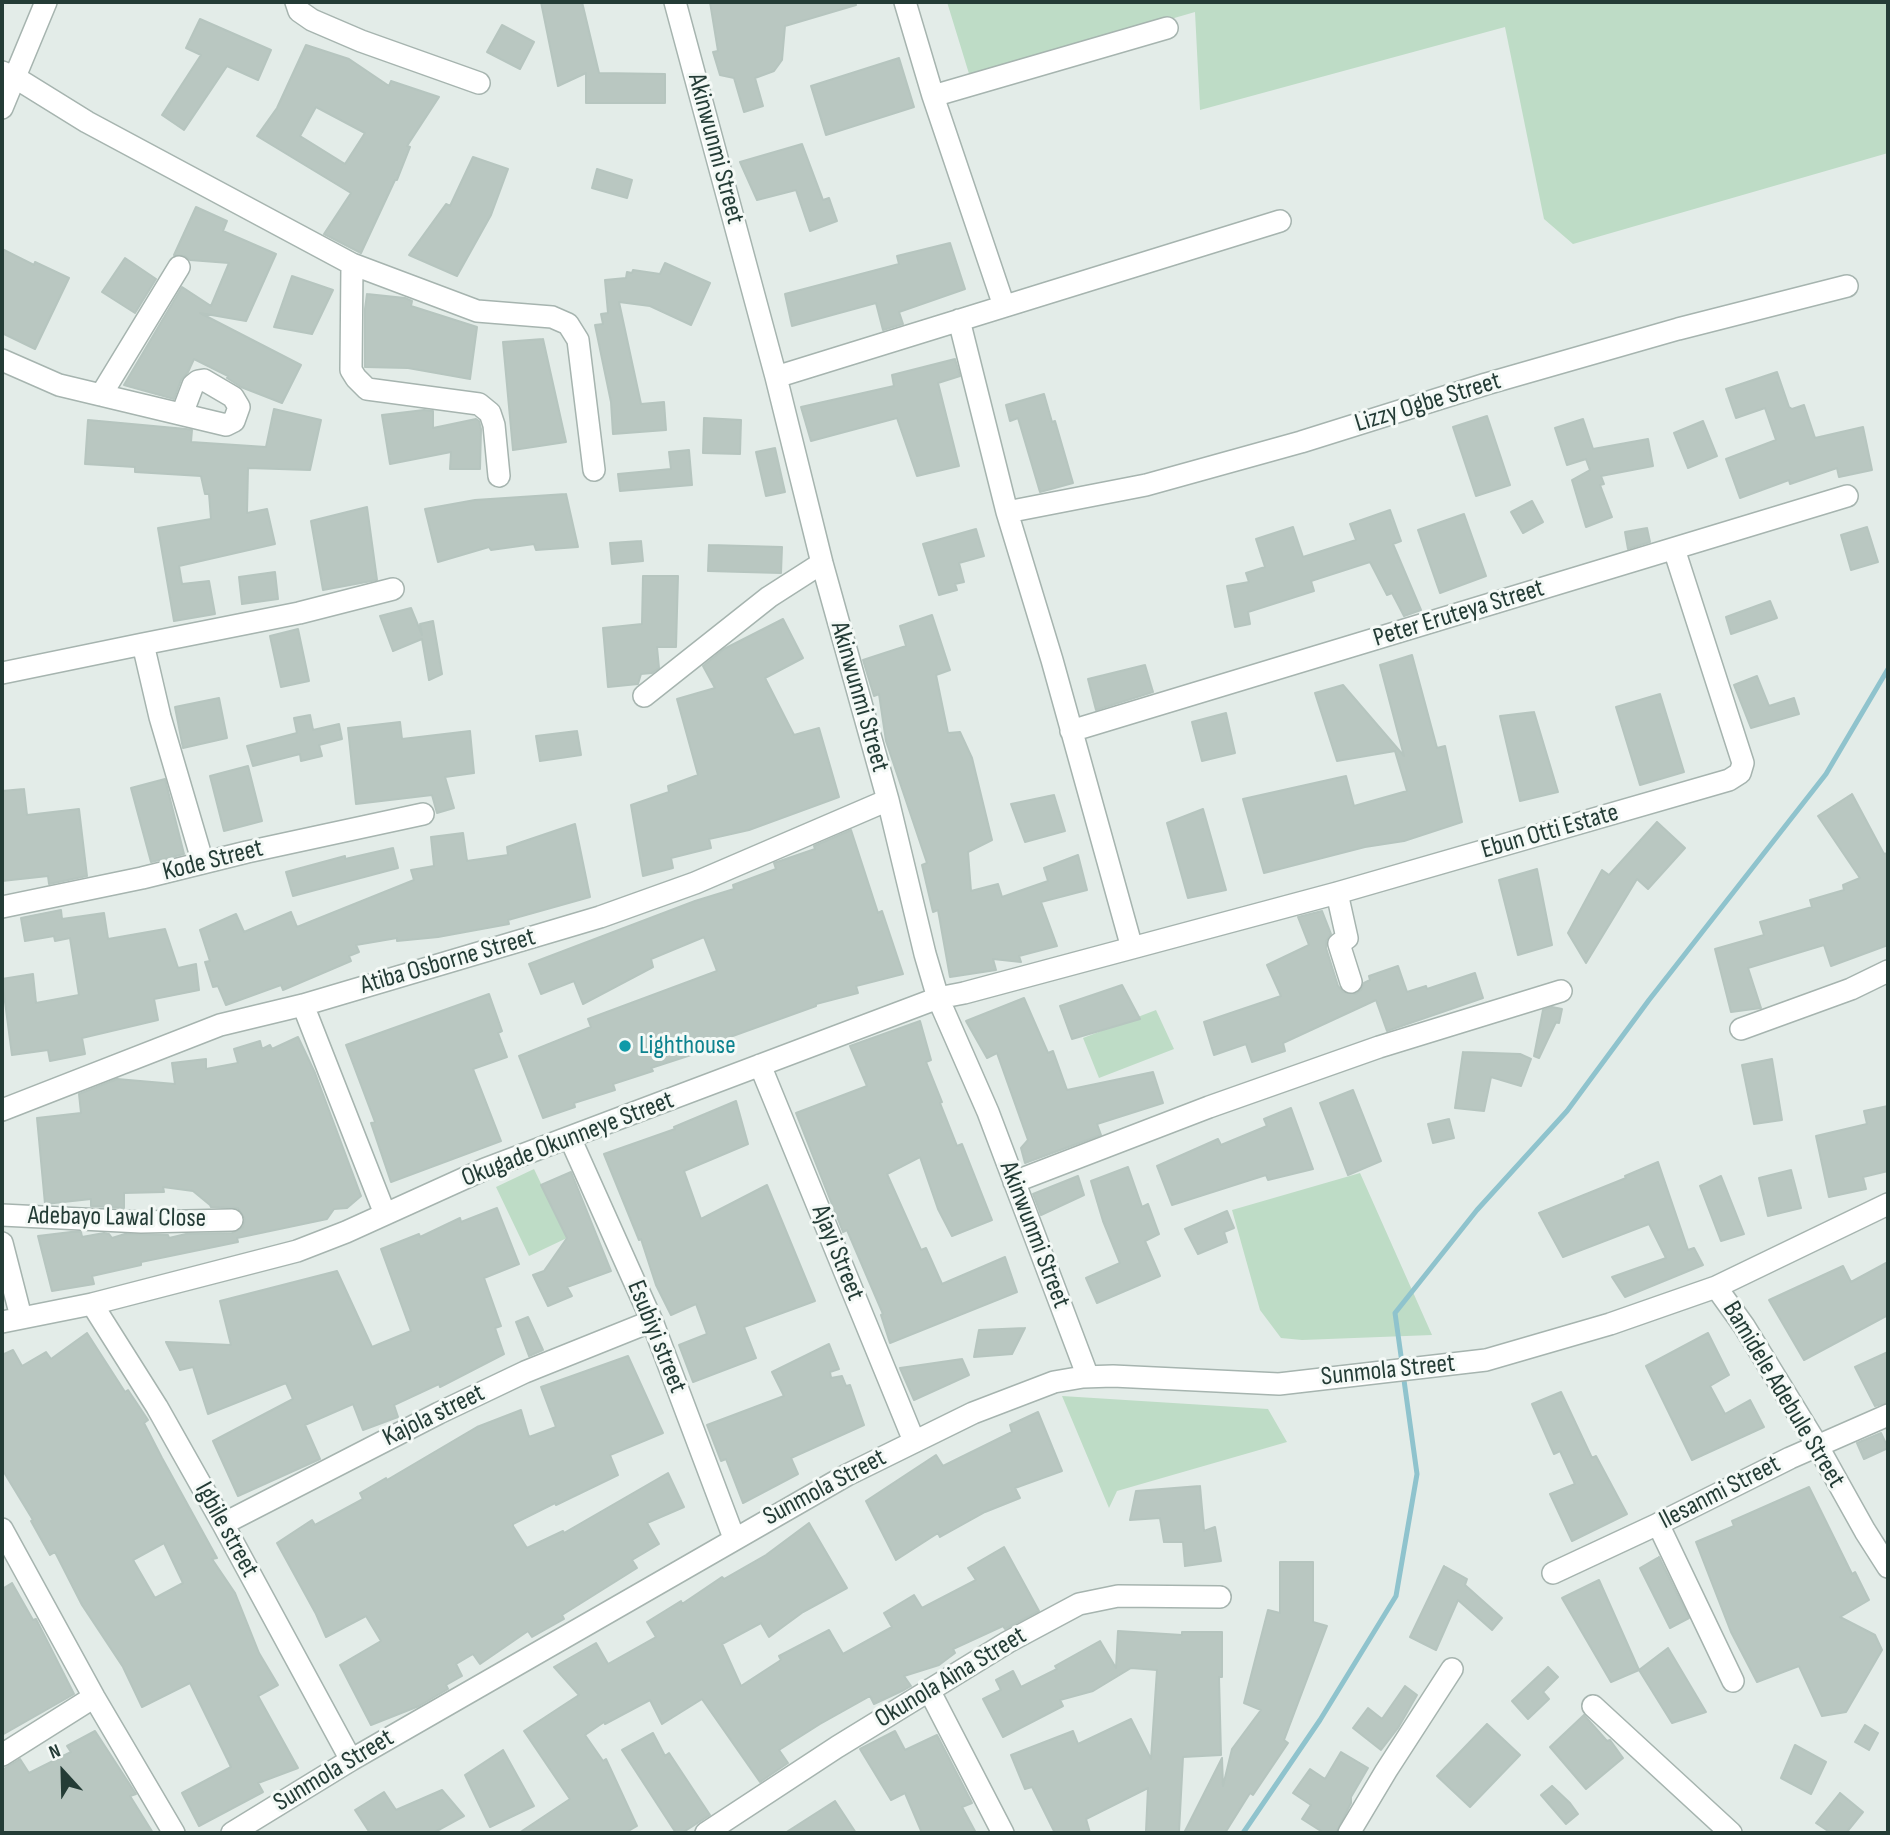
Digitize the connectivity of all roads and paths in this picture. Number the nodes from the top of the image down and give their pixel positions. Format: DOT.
graph roads {
  1 [pos="46,2"];
  2 [pos="296,2"];
  3 [pos="675,2"];
  4 [pos="905,2"];
  5 [pos="1167,28"];
  6 [pos="9,75"];
  7 [pos="479,83"];
  8 [pos="933,96"];
  9 [pos="2,108"];
  10 [pos="1280,221"];
  11 [pos="352,264"];
  12 [pos="179,267"];
  13 [pos="1846,286"];
  14 [pos="1004,306"];
  15 [pos="959,320"];
  16 [pos="2,360"];
  17 [pos="776,377"];
  18 [pos="101,395"];
  19 [pos="182,414"];
  20 [pos="594,470"];
  21 [pos="499,476"];
  22 [pos="1847,496"];
  23 [pos="1007,512"];
  24 [pos="1674,549"];
  25 [pos="822,563"];
  26 [pos="393,589"];
  27 [pos="142,644"];
  28 [pos="2,673"];
  29 [pos="644,696"];
  30 [pos="1071,731"];
  31 [pos="888,800"];
  32 [pos="423,814"];
  33 [pos="203,863"];
  34 [pos="1337,893"];
  35 [pos="2,907"];
  36 [pos="1132,948"];
  37 [pos="1888,971"];
  38 [pos="1351,982"];
  39 [pos="1561,991"];
  40 [pos="938,998"];
  41 [pos="303,1005"];
  42 [pos="1741,1029"];
  43 [pos="760,1065"];
  44 [pos="2,1110"];
  45 [pos="570,1138"];
  46 [pos="1014,1182"];
  47 [pos="1888,1204"];
  48 [pos="385,1214"];
  49 [pos="2,1215"];
  50 [pos="232,1220"];
  51 [pos="2,1243"];
  52 [pos="1716,1287"];
  53 [pos="92,1304"];
  54 [pos="11,1320"];
  55 [pos="652,1321"];
  56 [pos="1486,1360"];
  57 [pos="1088,1377"];
  58 [pos="1888,1415"];
  59 [pos="914,1441"];
  60 [pos="1817,1445"];
  61 [pos="223,1524"];
  62 [pos="1658,1524"];
  63 [pos="2,1529"];
  64 [pos="734,1538"];
  65 [pos="1888,1567"];
  66 [pos="1553,1573"];
  67 [pos="1220,1597"];
  68 [pos="1452,1669"];
  69 [pos="1733,1681"];
  70 [pos="929,1690"];
  71 [pos="94,1696"];
  72 [pos="1593,1706"];
  73 [pos="2,1755"];
  74 [pos="351,1760"];
  75 [pos="174,1833"];
  76 [pos="232,1833"];
  77 [pos="706,1833"];
  78 [pos="1003,1833"];
  79 [pos="1349,1833"];
  80 [pos="1731,1833"];
  1 -- 6 [label="street"];
  2 -- 7 [label="street"];
  3 -- 17 [label="street, Akinwunmi Street"];
  4 -- 8 [label="street"];
  5 -- 8 [label="street"];
  6 -- 9 [label="street"];
  6 -- 11 [label="street"];
  8 -- 14 [label="street"];
  10 -- 14 [label="street"];
  11 -- 20 [label="street"];
  11 -- 21 [label="street"];
  12 -- 18 [label="street"];
  13 -- 23 [label="street, Lizzy Ogbe Street"];
  14 -- 15 [label="street"];
  15 -- 17 [label="street"];
  15 -- 23 [label="street"];
  16 -- 18 [label="street"];
  17 -- 25 [label="street, Akinwunmi Street"];
  18 -- 19 [label="street"];
  22 -- 24 [label="street, Peter Eruteya Street"];
  23 -- 30 [label="street"];
  24 -- 30 [label="street, Peter Eruteya Street"];
  24 -- 34 [label="street, Ebun Otti Estate"];
  25 -- 29 [label="street"];
  25 -- 31 [label="street, Akinwunmi Street"];
  26 -- 27 [label="street"];
  27 -- 28 [label="street"];
  27 -- 33 [label="street"];
  30 -- 36 [label="street"];
  31 -- 40 [label="street, Akinwunmi Street"];
  31 -- 41 [label="street, Atiba Osborne Street"];
  32 -- 33 [label="street, Kode Street"];
  33 -- 35 [label="street, Kode Street"];
  34 -- 36 [label="street, Ebun Otti Estate"];
  34 -- 38 [label="street"];
  36 -- 40 [label="street, Okugade Okunneye Street"];
  37 -- 42 [label="street"];
  39 -- 46 [label="street"];
  40 -- 43 [label="street, Okugade Okunneye Street"];
  40 -- 46 [label="street, Akinwunmi Street"];
  41 -- 44 [label="street, Atiba Osborne Street"];
  41 -- 48 [label="street"];
  43 -- 45 [label="street, Okugade Okunneye Street"];
  43 -- 59 [label="street, Ajayi Street"];
  45 -- 48 [label="street, Okugade Okunneye Street"];
  45 -- 55 [label="street, Esubiyi street"];
  46 -- 57 [label="street, Akinwunmi Street"];
  47 -- 52 [label="street"];
  48 -- 53 [label="street, Okugade Okunneye Street"];
  49 -- 50 [label="street, Adebayo Lawal Close"];
  51 -- 54 [label="street"];
  52 -- 56 [label="street, Bamidele Adebule Street"];
  52 -- 60 [label="street, Bamidele Adebule Street"];
  53 -- 54 [label="street, Okugade Okunneye Street"];
  53 -- 61 [label="street, Igbile street"];
  55 -- 61 [label="street, Kajola street"];
  55 -- 64 [label="street, Esubiyi street"];
  56 -- 57 [label="street, Sunmola Street"];
  57 -- 59 [label="street, Sunmola Street"];
  58 -- 60 [label="street, Ilesanmi Street"];
  59 -- 64 [label="street, Sunmola Street"];
  60 -- 62 [label="street, Ilesanmi Street"];
  60 -- 65 [label="street, Bamidele Adebule Street"];
  61 -- 74 [label="street, Igbile street"];
  62 -- 66 [label="street, Ilesanmi Street"];
  62 -- 69 [label="street"];
  63 -- 71 [label="street"];
  64 -- 74 [label="street, Sunmola Street"];
  67 -- 70 [label="street, Okunola Aina Street"];
  68 -- 79 [label="street"];
  70 -- 77 [label="street, Okunola Aina Street"];
  70 -- 78 [label="street"];
  71 -- 73 [label="street"];
  71 -- 75 [label="street"];
  72 -- 80 [label="street"];
  74 -- 76 [label="street, Sunmola Street"];
}
